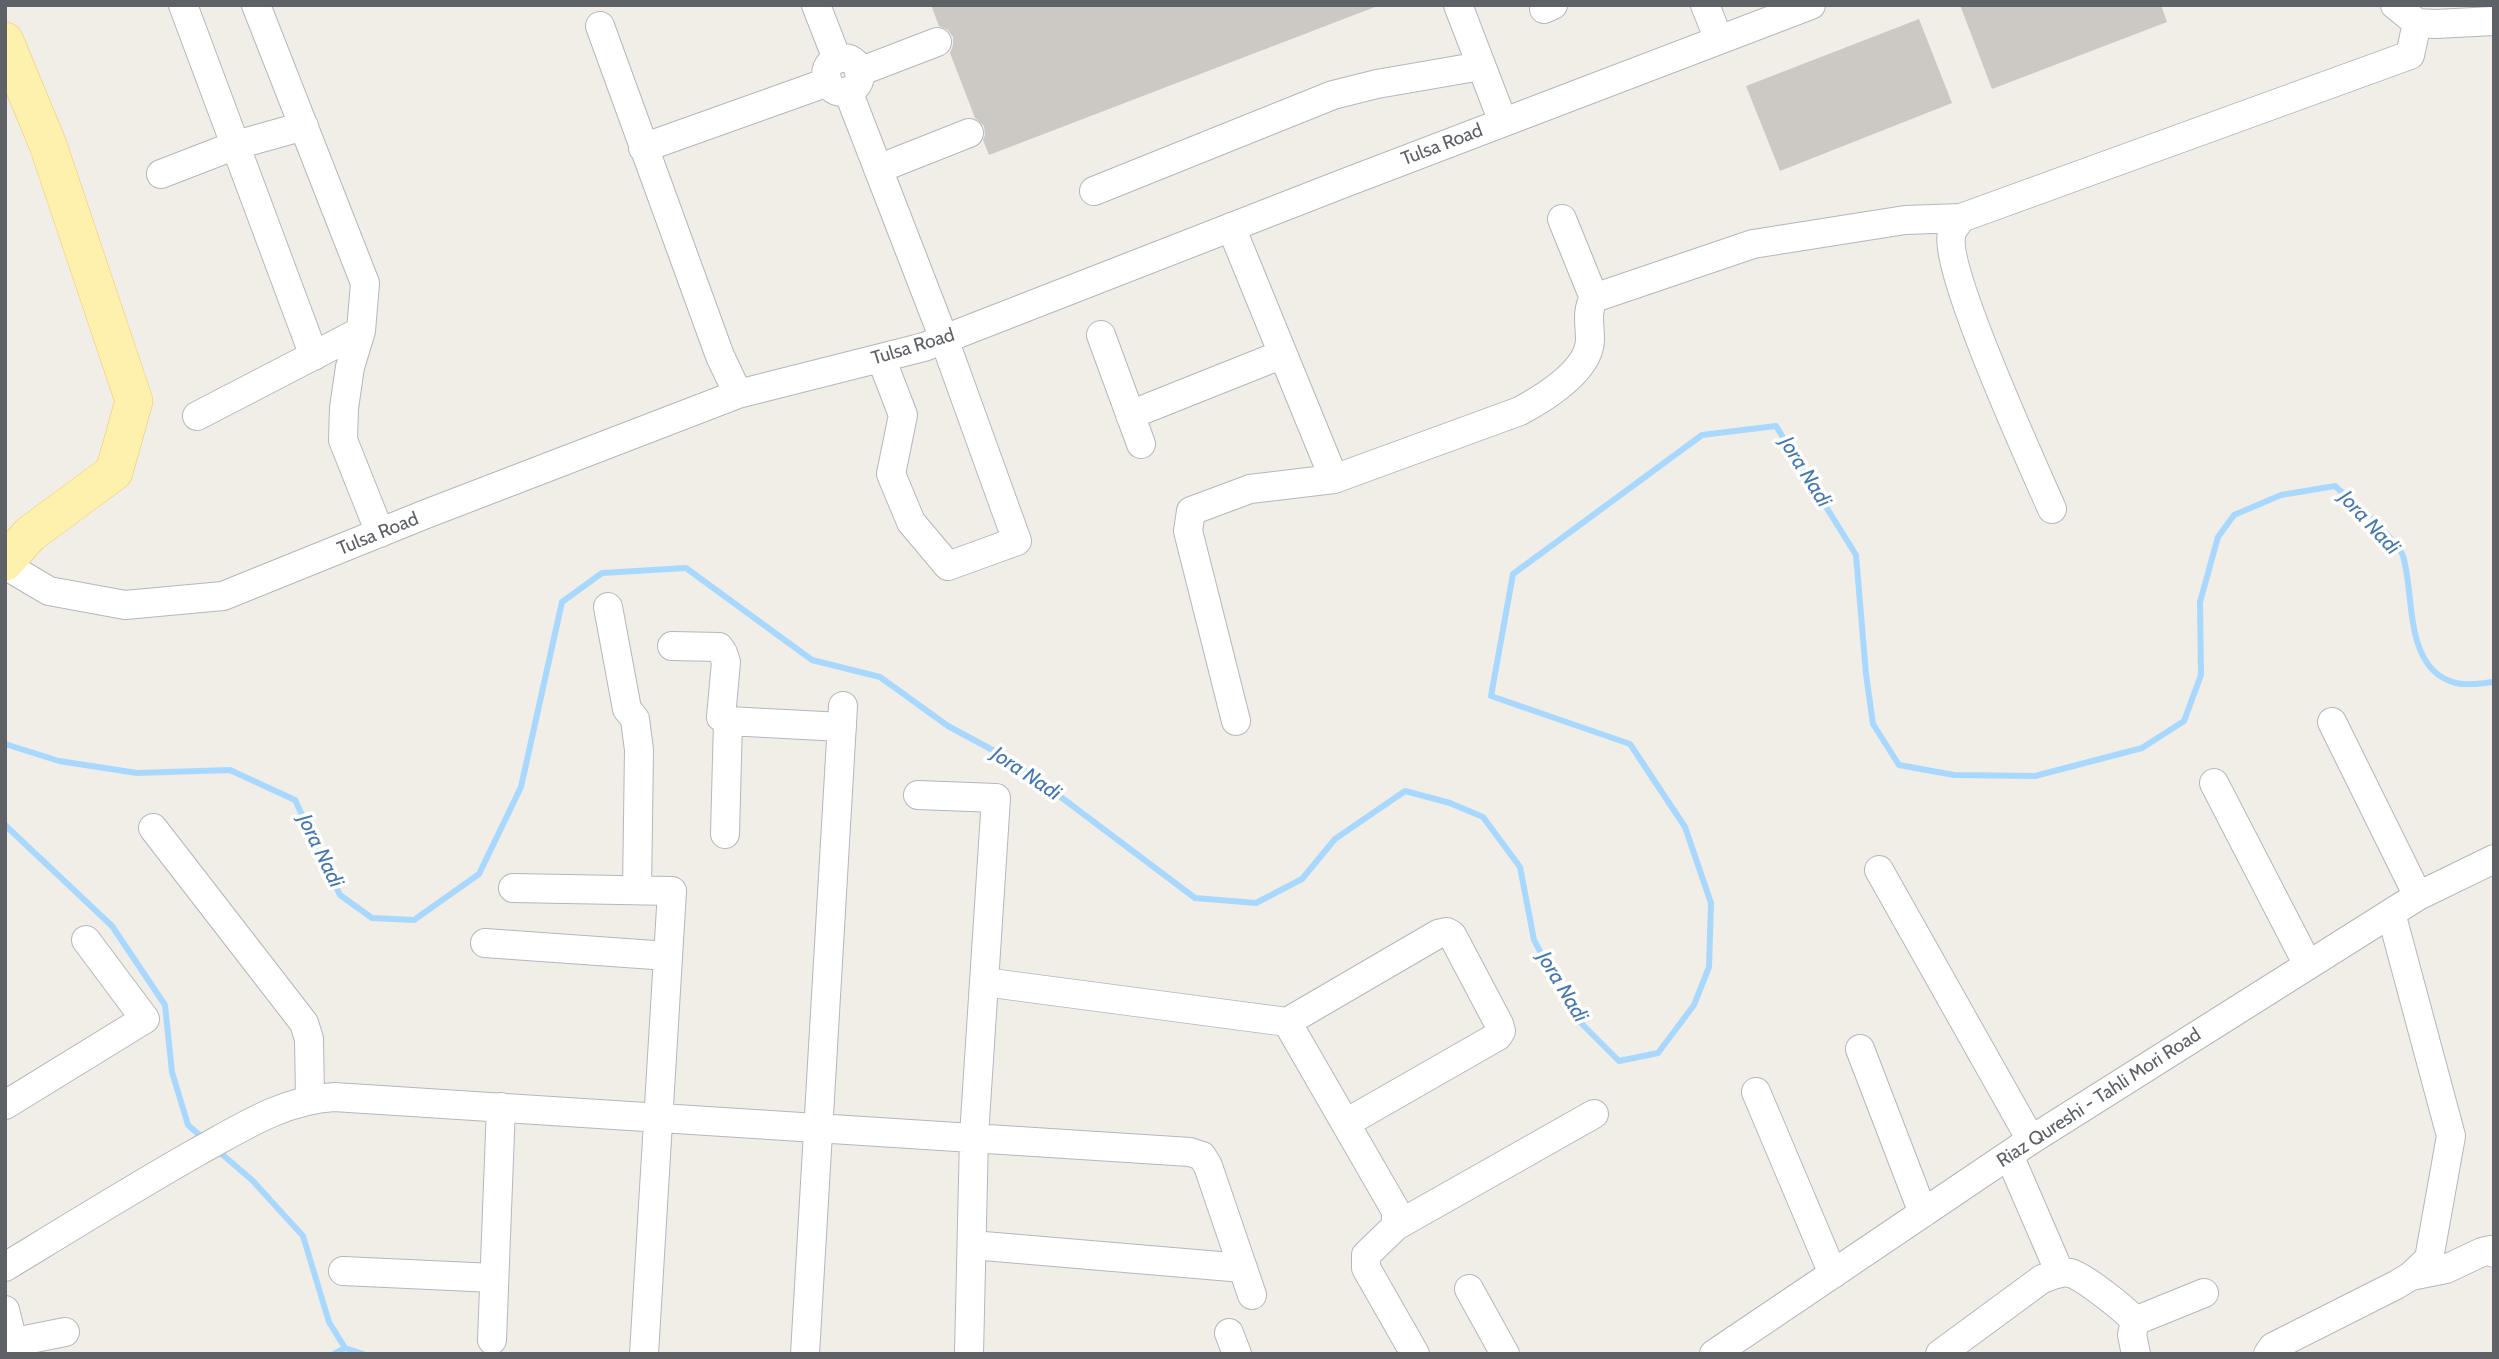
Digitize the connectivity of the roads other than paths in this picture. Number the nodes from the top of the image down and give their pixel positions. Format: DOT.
graph roads {
  1 [pos="183,5"];
  2 [pos="256,5"];
  3 [pos="816,5"];
  4 [pos="1458,5"];
  5 [pos="1705,5"];
  6 [pos="1811,5"];
  7 [pos="2395,5"];
  8 [pos="2494,22"];
  9 [pos="2417,23"];
  10 [pos="600,26"];
  11 [pos="1719,40"];
  12 [pos="5,41"];
  13 [pos="937,42"];
  14 [pos="1481,66"];
  15 [pos="843,76"];
  16 [pos="1503,122"];
  17 [pos="304,126"];
  18 [pos="969,133"];
  19 [pos="236,145"];
  20 [pos="643,148"];
  21 [pos="878,169"];
  22 [pos="161,174"];
  23 [pos="1094,191"];
  24 [pos="1961,218"];
  25 [pos="1562,219"];
  26 [pos="1231,227"];
  27 [pos="1594,298"];
  28 [pos="361,331"];
  29 [pos="1101,335"];
  30 [pos="944,339"];
  31 [pos="1283,354"];
  32 [pos="314,356"];
  33 [pos="881,358"];
  34 [pos="737,394"];
  35 [pos="1130,415"];
  36 [pos="197,416"];
  37 [pos="1141,444"];
  38 [pos="1334,479"];
  39 [pos="2052,509"];
  40 [pos="380,533"];
  41 [pos="5,564"];
  42 [pos="608,607"];
  43 [pos="672,646"];
  44 [pos="727,721"];
  45 [pos="1236,721"];
  46 [pos="2332,722"];
  47 [pos="2214,783"];
  48 [pos="918,795"];
  49 [pos="153,828"];
  50 [pos="725,834"];
  51 [pos="2494,859"];
  52 [pos="1879,870"];
  53 [pos="513,888"];
  54 [pos="637,890"];
  55 [pos="2418,896"];
  56 [pos="2391,913"];
  57 [pos="86,940"];
  58 [pos="485,943"];
  59 [pos="668,956"];
  60 [pos="2308,965"];
  61 [pos="984,982"];
  62 [pos="1287,1022"];
  63 [pos="1860,1049"];
  64 [pos="1756,1092"];
  65 [pos="310,1098"];
  66 [pos="7,1101"];
  67 [pos="501,1107"];
  68 [pos="1594,1114"];
  69 [pos="659,1117"];
  70 [pos="1346,1124"];
  71 [pos="817,1127"];
  72 [pos="974,1136"];
  73 [pos="2020,1147"];
  74 [pos="1923,1213"];
  75 [pos="1396,1226"];
  76 [pos="972,1245"];
  77 [pos="2494,1253"];
  78 [pos="5,1267"];
  79 [pos="1243,1268"];
  80 [pos="343,1271"];
  81 [pos="1833,1273"];
  82 [pos="2060,1273"];
  83 [pos="2411,1276"];
  84 [pos="494,1278"];
  85 [pos="1469,1289"];
  86 [pos="2204,1293"];
  87 [pos="1252,1295"];
  88 [pos="5,1310"];
  89 [pos="2135,1321"];
  90 [pos="65,1332"];
  91 [pos="492,1340"];
  92 [pos="9,1343"];
  93 [pos="644,1354"];
  94 [pos="805,1354"];
  95 [pos="969,1354"];
  96 [pos="1415,1354"];
  97 [pos="1505,1354"];
  98 [pos="1714,1354"];
  99 [pos="1940,1354"];
  100 [pos="2136,1354"];
  101 [pos="2268,1354"];
  1 -- 19 [label="street"];
  2 -- 17 [label="street"];
  3 -- 15 [label="street"];
  4 -- 14 [label="street"];
  5 -- 11 [label="street"];
  6 -- 11 [label="street, Tulsa Road"];
  7 -- 9 [label="street"];
  8 -- 9 [label="street"];
  9 -- 24 [label="street"];
  10 -- 20 [label="street"];
  11 -- 16 [label="street, Tulsa Road"];
  12 -- 41 [label="main road"];
  13 -- 15 [label="street"];
  14 -- 16 [label="street"];
  14 -- 23 [label="street"];
  15 -- 20 [label="street"];
  15 -- 21 [label="street"];
  16 -- 26 [label="street, Tulsa Road"];
  17 -- 19 [label="street"];
  17 -- 28 [label="street"];
  18 -- 21 [label="street"];
  19 -- 22 [label="street"];
  19 -- 32 [label="street"];
  20 -- 34 [label="street"];
  21 -- 30 [label="street"];
  24 -- 27 [label="street"];
  24 -- 39 [label="street"];
  25 -- 27 [label="street"];
  26 -- 30 [label="street, Tulsa Road"];
  26 -- 31 [label="street"];
  27 -- 38 [label="street"];
  28 -- 32 [label="street"];
  28 -- 40 [label="street"];
  29 -- 35 [label="street"];
  30 -- 33 [label="street, Tulsa Road"];
  30 -- 33 [label="street"];
  31 -- 35 [label="street"];
  31 -- 38 [label="street"];
  32 -- 36 [label="street"];
  33 -- 34 [label="street, Tulsa Road"];
  34 -- 40 [label="street, Tulsa Road"];
  35 -- 37 [label="street"];
  38 -- 45 [label="street"];
  40 -- 41 [label="street, Tulsa Road"];
  42 -- 54 [label="street"];
  43 -- 44 [label="street"];
  44 -- 50 [label="street"];
  44 -- 71 [label="street"];
  46 -- 55 [label="street"];
  47 -- 60 [label="street"];
  48 -- 61 [label="street"];
  49 -- 65 [label="street"];
  51 -- 55 [label="street, Riaz Qureshi - Tahli Mori Road"];
  52 -- 73 [label="street"];
  53 -- 54 [label="street"];
  54 -- 59 [label="street"];
  55 -- 56 [label="street, Riaz Qureshi - Tahli Mori Road"];
  56 -- 60 [label="street, Riaz Qureshi - Tahli Mori Road"];
  56 -- 83 [label="street"];
  57 -- 66 [label="street"];
  58 -- 59 [label="street"];
  59 -- 69 [label="street"];
  60 -- 73 [label="street, Riaz Qureshi - Tahli Mori Road"];
  61 -- 62 [label="street"];
  61 -- 72 [label="street"];
  62 -- 70 [label="street"];
  62 -- 70 [label="street"];
  63 -- 74 [label="street"];
  64 -- 81 [label="street"];
  65 -- 67 [label="street"];
  65 -- 78 [label="street"];
  67 -- 69 [label="street"];
  67 -- 84 [label="street"];
  68 -- 75 [label="street"];
  69 -- 71 [label="street"];
  69 -- 93 [label="street"];
  70 -- 75 [label="street"];
  71 -- 72 [label="street"];
  71 -- 94 [label="street"];
  72 -- 76 [label="street"];
  72 -- 79 [label="street"];
  73 -- 74 [label="street, Riaz Qureshi - Tahli Mori Road"];
  73 -- 82 [label="street"];
  74 -- 81 [label="street, Riaz Qureshi - Tahli Mori Road"];
  75 -- 96 [label="street"];
  76 -- 79 [label="street"];
  76 -- 95 [label="street"];
  77 -- 83 [label="street"];
  79 -- 87 [label="street"];
  80 -- 84 [label="street"];
  81 -- 98 [label="street, Riaz Qureshi - Tahli Mori Road"];
  82 -- 89 [label="street"];
  82 -- 99 [label="street"];
  83 -- 101 [label="street"];
  84 -- 91 [label="street"];
  85 -- 97 [label="street"];
  86 -- 89 [label="street"];
  88 -- 92 [label="street"];
  89 -- 100 [label="street"];
  90 -- 92 [label="street"];
}
